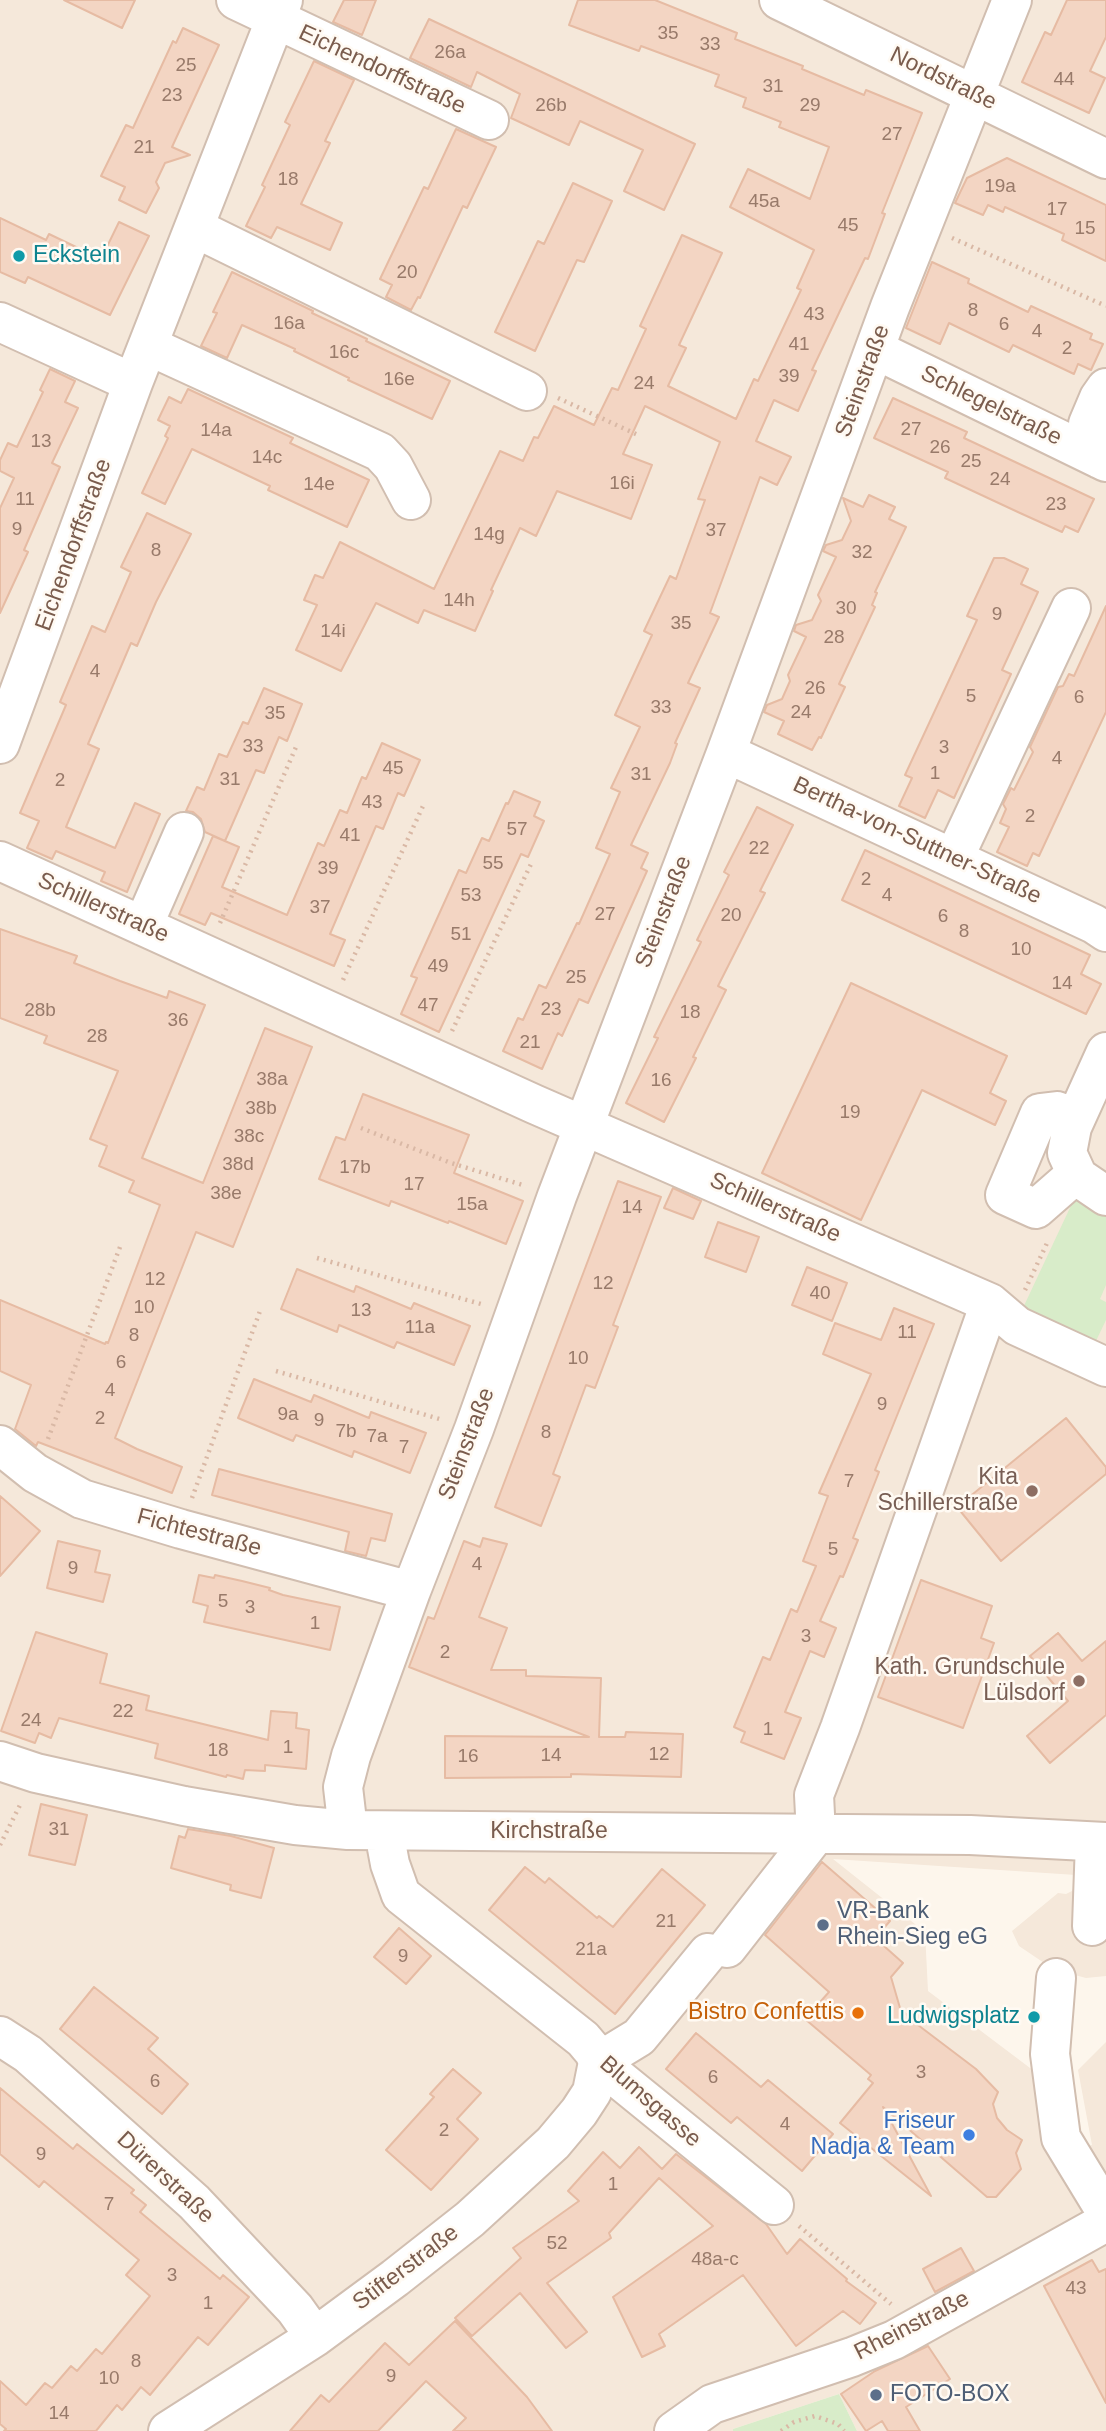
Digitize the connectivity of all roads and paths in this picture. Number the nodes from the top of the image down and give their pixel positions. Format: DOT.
graph roads {
  1 [pos="236,0"];
  2 [pos="779,0"];
  3 [pos="1012,0"];
  4 [pos="279,9"];
  5 [pos="975,95"];
  6 [pos="489,120"];
  7 [pos="1106,159"];
  8 [pos="923,224"];
  9 [pos="195,228"];
  10 [pos="1106,306"];
  11 [pos="0,322"];
  12 [pos="149,346"];
  13 [pos="876,350"];
  14 [pos="133,383"];
  15 [pos="1106,388"];
  16 [pos="538,393"];
  17 [pos="638,435"];
  18 [pos="1104,460"];
  19 [pos="411,500"];
  20 [pos="1071,608"];
  21 [pos="0,744"];
  22 [pos="296,747"];
  23 [pos="726,753"];
  24 [pos="423,806"];
  25 [pos="184,832"];
  26 [pos="954,858"];
  27 [pos="0,862"];
  28 [pos="531,864"];
  29 [pos="143,926"];
  30 [pos="1106,932"];
  31 [pos="207,954"];
  32 [pos="330,1009"];
  33 [pos="1106,1052"];
  34 [pos="439,1060"];
  35 [pos="1076,1118"];
  36 [pos="584,1124"];
  37 [pos="361,1128"];
  38 [pos="1091,1185"];
  39 [pos="557,1196"];
  40 [pos="1050,1237"];
  41 [pos="120,1247"];
  42 [pos="317,1258"];
  43 [pos="260,1311"];
  44 [pos="1000,1312"];
  45 [pos="515,1313"];
  46 [pos="1106,1367"];
  47 [pos="276,1371"];
  48 [pos="474,1429"];
  49 [pos="0,1445"];
  50 [pos="35,1473"];
  51 [pos="181,1529"];
  52 [pos="411,1591"];
  53 [pos="0,1761"];
  54 [pos="36,1773"];
  55 [pos="366,1831"];
  56 [pos="816,1834"];
  57 [pos="1101,1842"];
  58 [pos="0,1845"];
  59 [pos="1092,1926"];
  60 [pos="1056,1979"];
  61 [pos="0,2036"];
  62 [pos="598,2062"];
  63 [pos="774,2205"];
  64 [pos="1106,2212"];
  65 [pos="1106,2222"];
  66 [pos="915,2329"];
  67 [pos="315,2337"];
  68 [pos="168,2431"];
  69 [pos="674,2431"];
  70 [pos="781,2431"];
  71 [pos="844,2431"];
  1 -- 4 [label="street"];
  2 -- 5 [label="street, Nordstraße"];
  3 -- 5 [label="street, Steinstraße"];
  4 -- 6 [label="street, Eichendorffstraße"];
  4 -- 9 [label="street, Eichendorffstraße"];
  5 -- 7 [label="street, Nordstraße"];
  5 -- 8 [label="street, Steinstraße"];
  8 -- 10 [label="path"];
  8 -- 13 [label="street, Steinstraße"];
  9 -- 12 [label="street, Eichendorffstraße"];
  9 -- 16 [label="street"];
  11 -- 14 [label="street"];
  12 -- 14 [label="street, Eichendorffstraße"];
  12 -- 19 [label="street"];
  13 -- 18 [label="street, Schlegelstraße"];
  13 -- 23 [label="street, Steinstraße"];
  14 -- 21 [label="street, Eichendorffstraße"];
  15 -- 18 [label="street"];
  16 -- 17 [label="path"];
  20 -- 26 [label="street"];
  22 -- 31 [label="path"];
  23 -- 26 [label="street, Bertha-von-Suttner-Straße"];
  23 -- 36 [label="street, Steinstraße"];
  24 -- 32 [label="path"];
  25 -- 29 [label="street"];
  26 -- 30 [label="street, Bertha-von-Suttner-Straße"];
  27 -- 29 [label="street, Schillerstraße"];
  28 -- 34 [label="path"];
  29 -- 31 [label="street, Schillerstraße"];
  31 -- 32 [label="street, Schillerstraße"];
  32 -- 34 [label="street, Schillerstraße"];
  33 -- 35 [label="street"];
  34 -- 36 [label="street, Schillerstraße"];
  35 -- 38 [label="street"];
  35 -- 38 [label="street"];
  36 -- 39 [label="street, Steinstraße"];
  36 -- 44 [label="street, Schillerstraße"];
  37 -- 39 [label="path"];
  39 -- 45 [label="street, Steinstraße"];
  40 -- 44 [label="path"];
  41 -- 50 [label="path"];
  42 -- 45 [label="path"];
  43 -- 51 [label="path"];
  44 -- 46 [label="street, Schillerstraße"];
  44 -- 56 [label="street"];
  45 -- 48 [label="street, Steinstraße"];
  47 -- 48 [label="path"];
  48 -- 52 [label="street, Steinstraße"];
  49 -- 50 [label="street, Fichtestraße"];
  50 -- 51 [label="street, Fichtestraße"];
  51 -- 52 [label="street, Fichtestraße"];
  52 -- 55 [label="street, Steinstraße"];
  53 -- 54 [label="street, Kirchstraße"];
  54 -- 55 [label="street, Kirchstraße"];
  54 -- 58 [label="path"];
  55 -- 56 [label="street, Kirchstraße"];
  55 -- 62 [label="street, Blumsgasse"];
  56 -- 57 [label="street, Kirchstraße"];
  56 -- 62 [label="street"];
  57 -- 59 [label="street"];
  60 -- 64 [label="street"];
  61 -- 67 [label="street, Dürerstraße"];
  62 -- 63 [label="street, Blumsgasse"];
  62 -- 67 [label="street, Stifterstraße"];
  63 -- 66 [label="path"];
  65 -- 66 [label="street, Rheinstraße"];
  66 -- 69 [label="street, Rheinstraße"];
  67 -- 68 [label="street, Stifterstraße"];
  70 -- 71 [label="path"];
}
